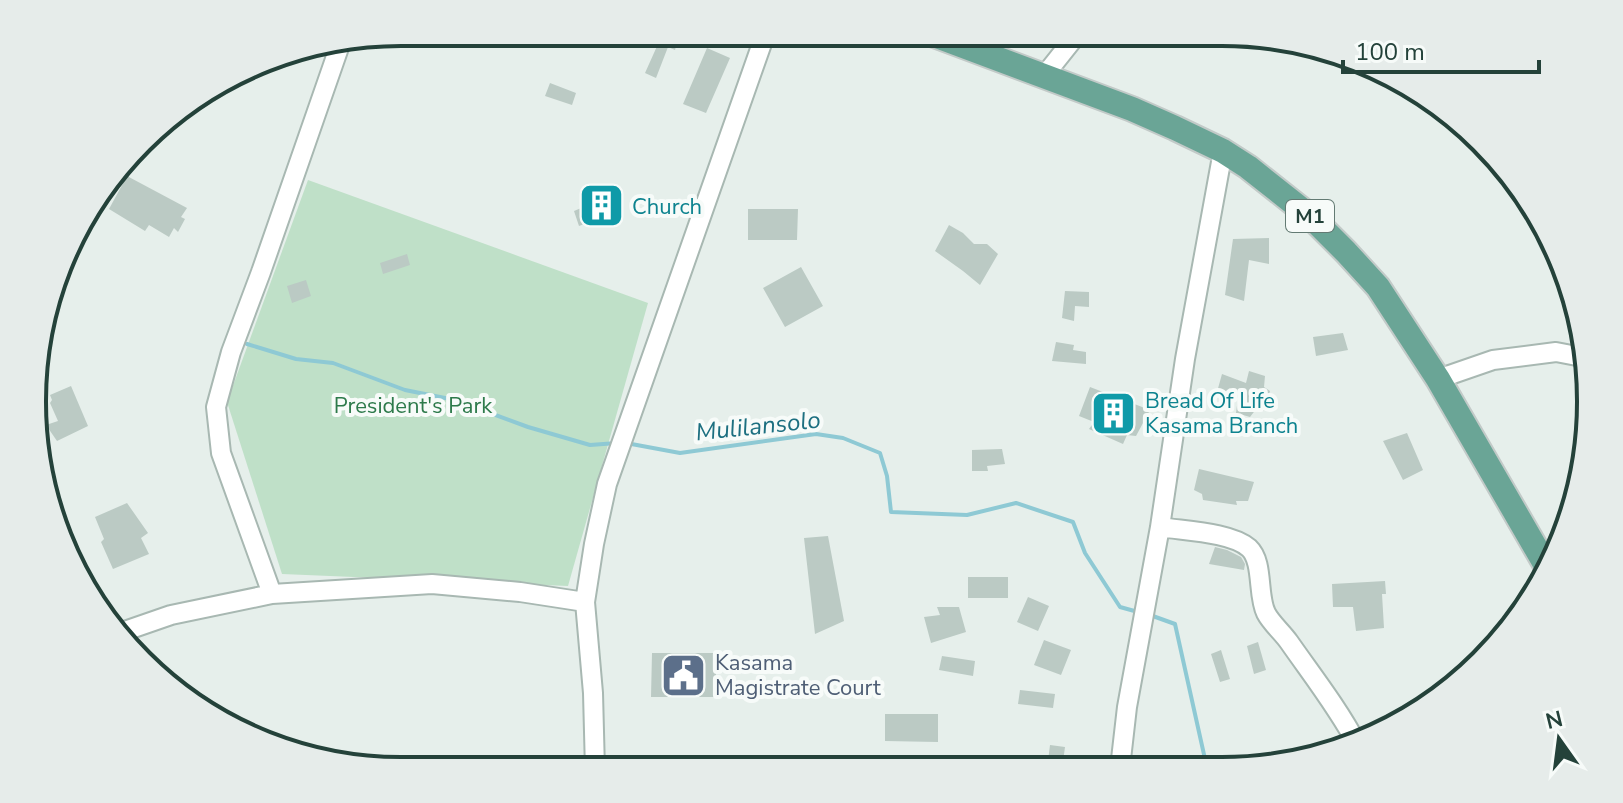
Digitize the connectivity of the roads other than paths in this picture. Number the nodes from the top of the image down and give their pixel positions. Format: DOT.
graph roads {
  1 [pos="761,46"];
  2 [pos="964,46"];
  3 [pos="1068,46"];
  4 [pos="338,52"];
  5 [pos="1044,76"];
  6 [pos="1223,151"];
  7 [pos="1574,355"];
  8 [pos="1438,379"];
  9 [pos="1160,527"];
  10 [pos="1541,557"];
  11 [pos="272,594"];
  12 [pos="585,602"];
  13 [pos="129,630"];
  14 [pos="1350,733"];
  15 [pos="595,757"];
  16 [pos="1121,757"];
  1 -- 12 [label="street"];
  2 -- 5 [label="main road, M1"];
  3 -- 5 [label="street"];
  4 -- 11 [label="street"];
  5 -- 6 [label="main road, M1"];
  6 -- 8 [label="main road, M1"];
  6 -- 9 [label="street"];
  7 -- 8 [label="street"];
  8 -- 10 [label="main road, M1"];
  9 -- 14 [label="street"];
  9 -- 16 [label="street"];
  11 -- 12 [label="street"];
  11 -- 13 [label="street"];
  12 -- 15 [label="street"];
}
